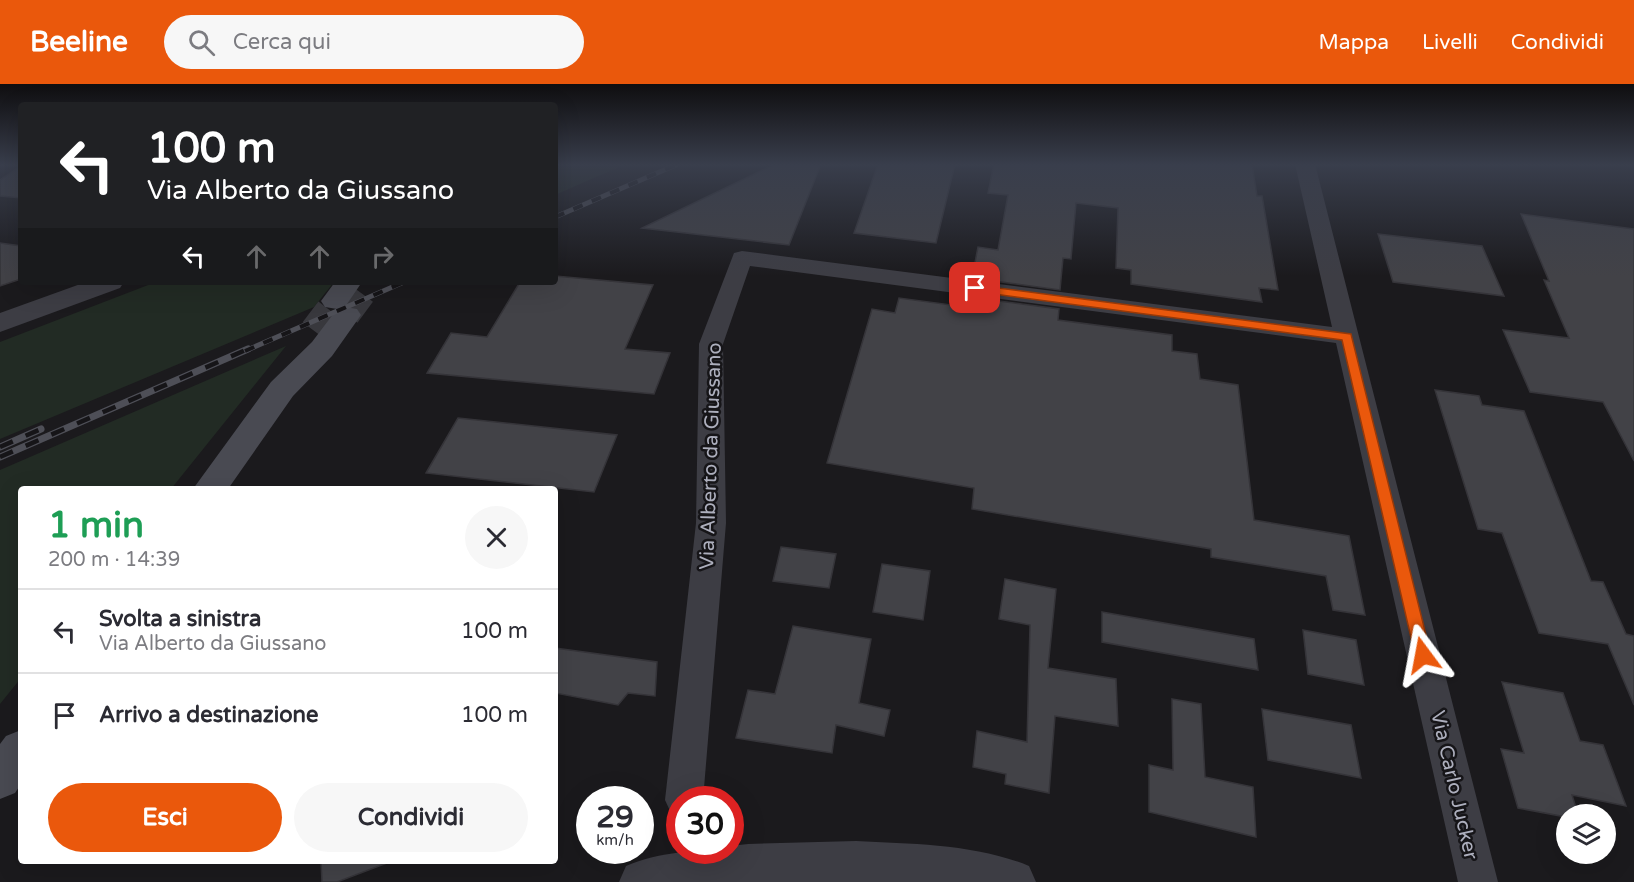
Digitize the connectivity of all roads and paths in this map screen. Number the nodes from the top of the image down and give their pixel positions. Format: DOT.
graph roads {
  1 [pos="1314,201"];
  2 [pos="103,285"];
  3 [pos="354,294"];
  4 [pos="0,323"];
  5 [pos="313,330"];
  6 [pos="1347,337"];
  7 [pos="282,389"];
  8 [pos="212,486"];
  9 [pos="18,754"];
  10 [pos="0,778"];
  11 [pos="685,786"];
  12 [pos="666,869"];
  13 [pos="1013,882"];
  14 [pos="1478,882"];
  1 -- 6 [label="street, Via Carlo Jucker"];
  2 -- 4 [label="street"];
  3 -- 7 [label="main road"];
  5 -- 7 [label="main road"];
  6 -- 11 [label="street, Via Alberto da Giussano"];
  6 -- 14 [label="street, Via Carlo Jucker"];
  7 -- 8 [label="main road"];
  9 -- 10 [label="main road"];
  12 -- 13 [label="street"];
}
